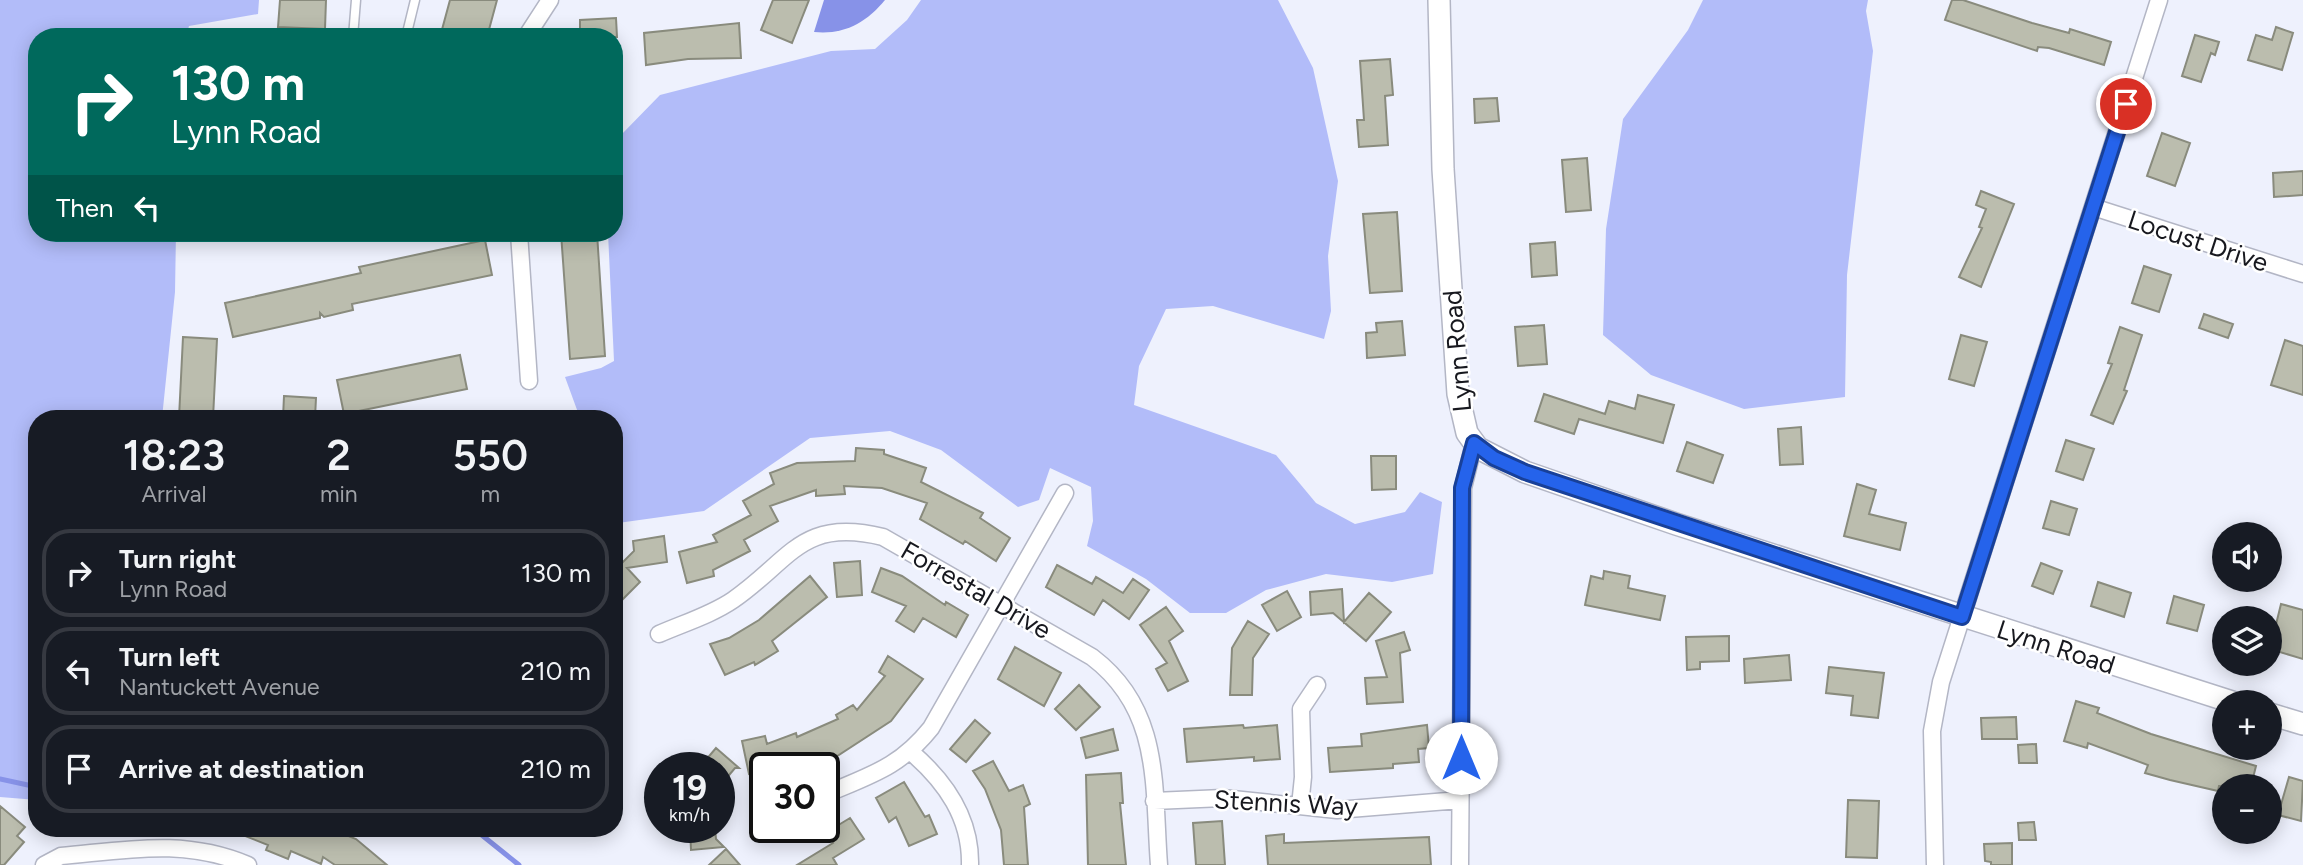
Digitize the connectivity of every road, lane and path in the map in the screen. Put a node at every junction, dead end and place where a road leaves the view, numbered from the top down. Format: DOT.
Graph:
graph roads {
  1 [pos="356,0"];
  2 [pos="415,0"];
  3 [pos="550,0"];
  4 [pos="1439,0"];
  5 [pos="2159,0"];
  6 [pos="354,28"];
  7 [pos="408,28"];
  8 [pos="533,28"];
  9 [pos="2093,208"];
  10 [pos="520,242"];
  11 [pos="2303,274"];
  12 [pos="529,381"];
  13 [pos="1474,443"];
  14 [pos="1065,493"];
  15 [pos="1002,605"];
  16 [pos="1962,617"];
  17 [pos="659,634"];
  18 [pos="1317,685"];
  19 [pos="2212,696"];
  20 [pos="2282,717"];
  21 [pos="2303,724"];
  22 [pos="911,752"];
  23 [pos="840,788"];
  24 [pos="1460,800"];
  25 [pos="1154,801"];
  26 [pos="1300,806"];
  27 [pos="44,865"];
  28 [pos="248,865"];
  29 [pos="970,865"];
  30 [pos="1159,865"];
  31 [pos="1461,865"];
  32 [pos="1935,865"];
  1 -- 6 [label="lane"];
  2 -- 7 [label="lane"];
  3 -- 8 [label="street"];
  4 -- 13 [label="street, Lynn Road"];
  5 -- 9 [label="street"];
  9 -- 11 [label="street, Locust Drive"];
  9 -- 16 [label="street"];
  10 -- 12 [label="street"];
  13 -- 16 [label="street, Lynn Road"];
  13 -- 24 [label="street"];
  14 -- 15 [label="street"];
  15 -- 17 [label="street, Forrestal Drive"];
  15 -- 22 [label="street"];
  15 -- 25 [label="street, Forrestal Drive"];
  16 -- 19 [label="street, Lynn Road"];
  16 -- 32 [label="street"];
  18 -- 26 [label="street"];
  20 -- 21 [label="street"];
  22 -- 23 [label="street"];
  22 -- 29 [label="street"];
  24 -- 26 [label="street, Stennis Way"];
  24 -- 31 [label="street"];
  25 -- 26 [label="street, Stennis Way"];
  25 -- 30 [label="street, Forrestal Drive"];
  27 -- 28 [label="street"];
}
